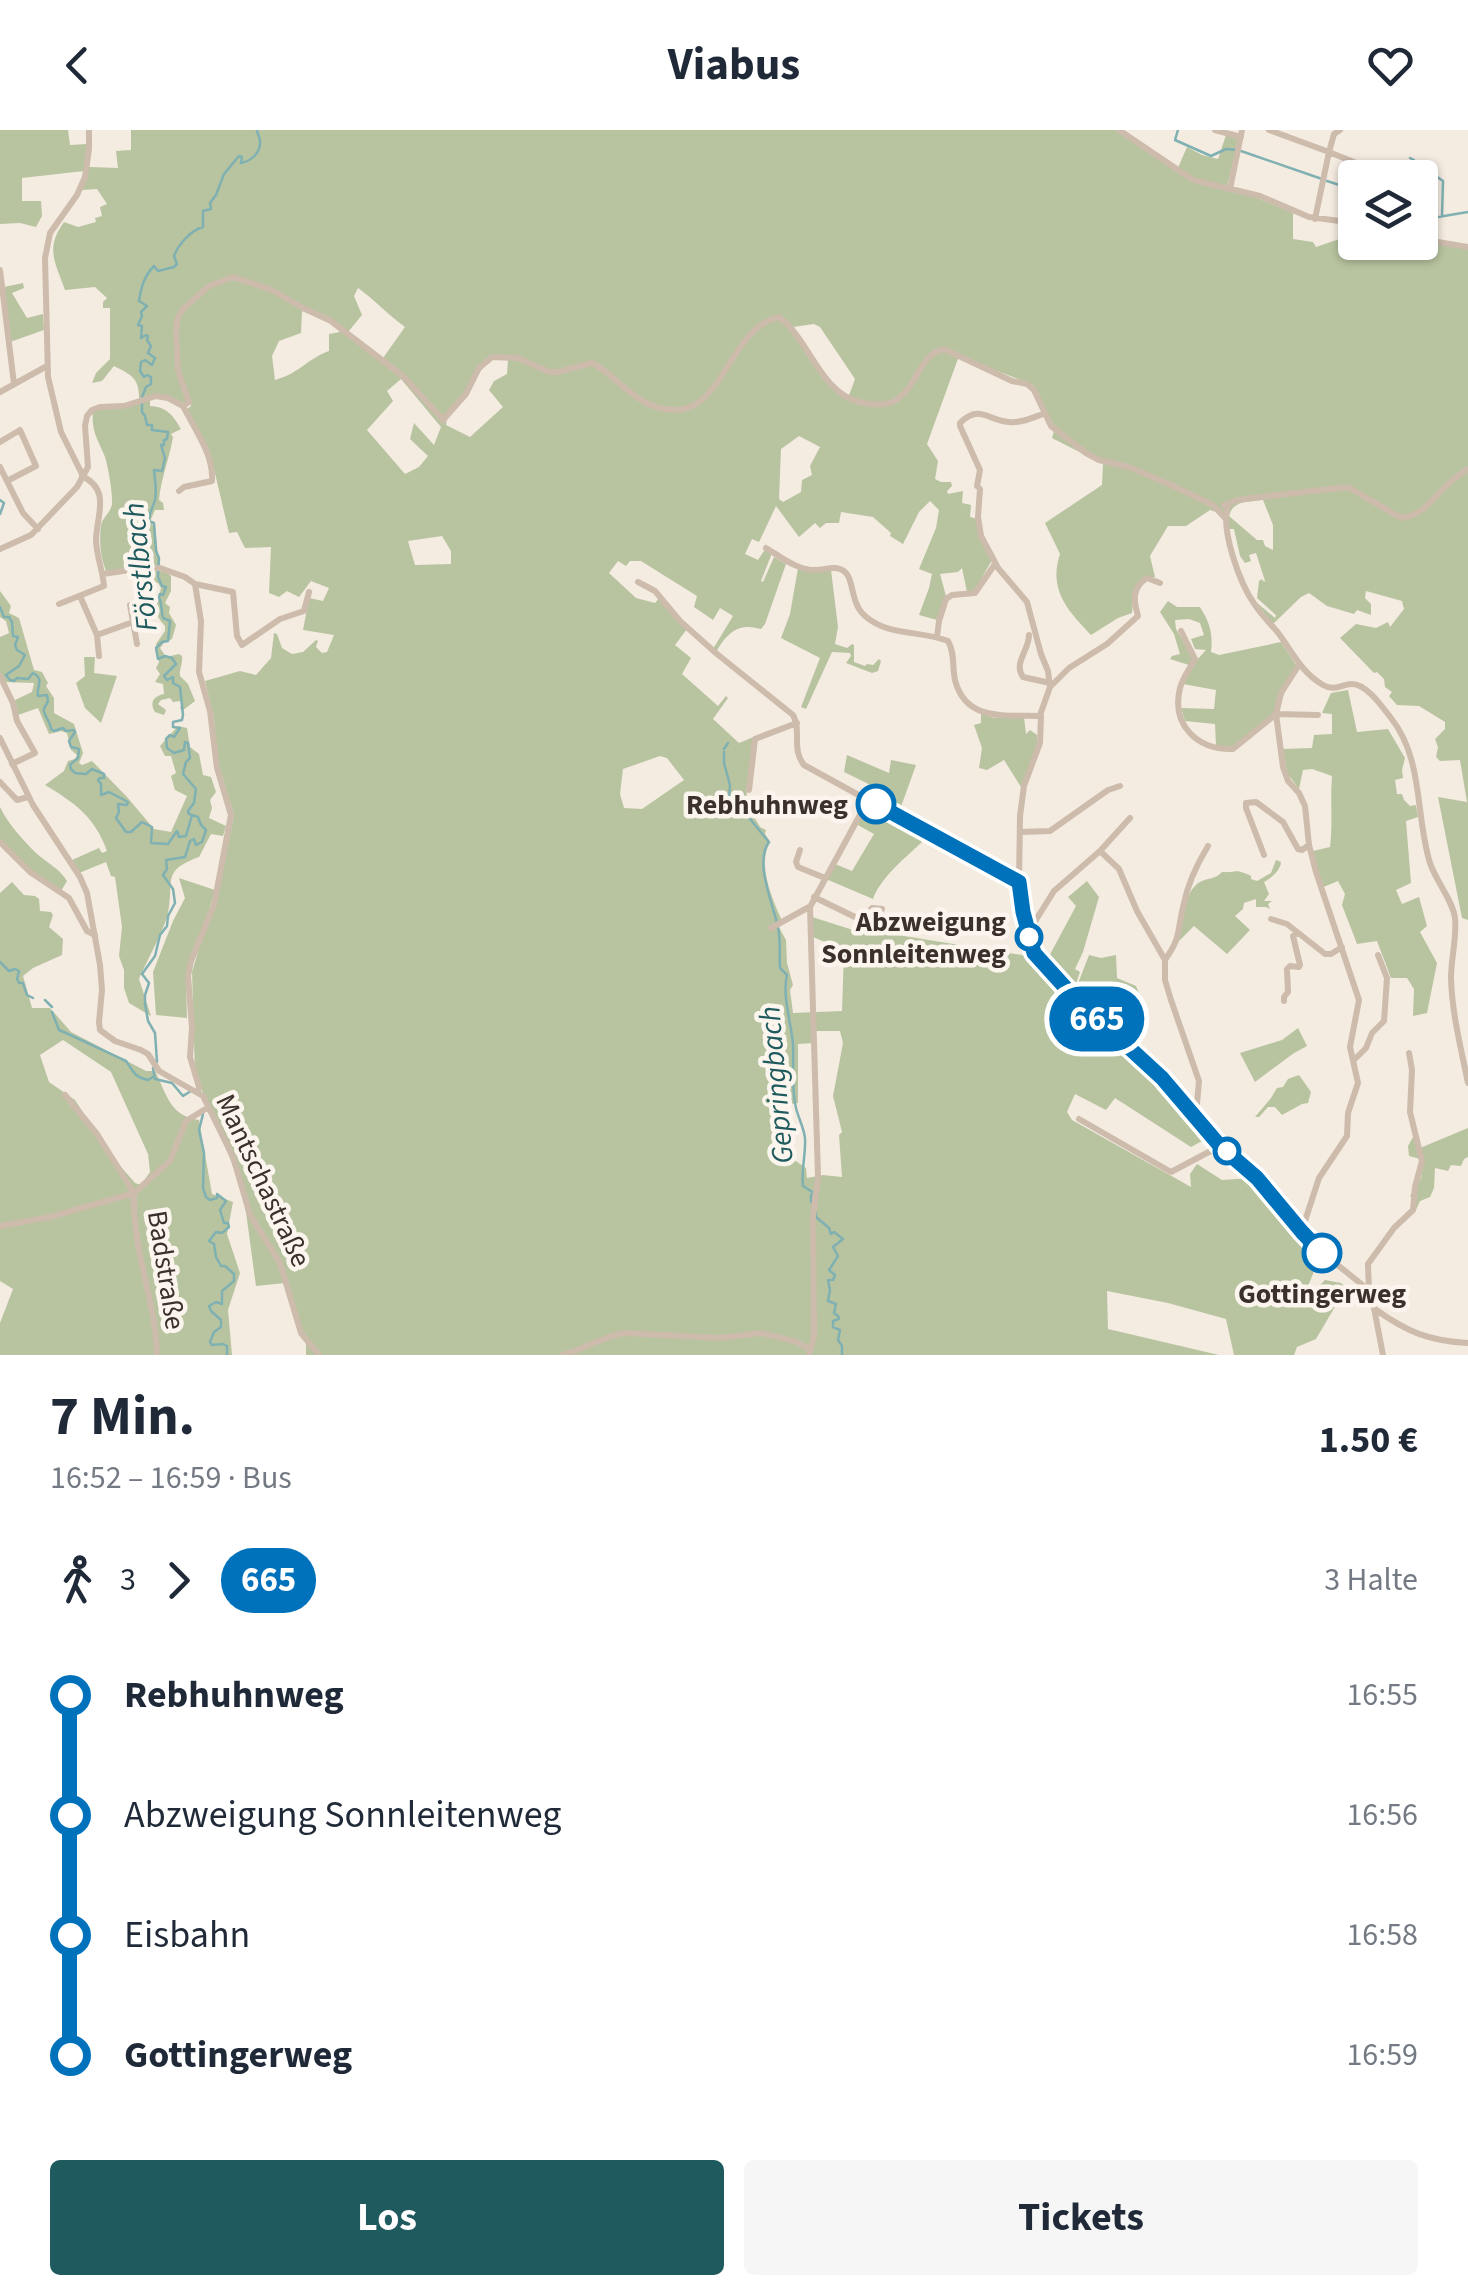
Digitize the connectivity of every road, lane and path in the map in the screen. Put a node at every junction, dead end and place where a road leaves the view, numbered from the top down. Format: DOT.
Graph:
graph roads {
  1 [pos="88,130"];
  2 [pos="1119,130"];
  3 [pos="1215,130"];
  4 [pos="1269,130"];
  5 [pos="1340,130"];
  6 [pos="1242,134"];
  7 [pos="1329,152"];
  8 [pos="1344,160"];
  9 [pos="1230,188"];
  10 [pos="1315,218"];
  11 [pos="1338,221"];
  12 [pos="1438,242"];
  13 [pos="1468,246"];
  14 [pos="0,270"];
  15 [pos="46,366"];
  16 [pos="14,384"];
  17 [pos="0,392"];
  18 [pos="184,406"];
  19 [pos="1043,414"];
  20 [pos="0,442"];
  21 [pos="0,467"];
  22 [pos="1468,469"];
  23 [pos="82,475"];
  24 [pos="7,480"];
  25 [pos="179,490"];
  26 [pos="1213,505"];
  27 [pos="1228,505"];
  28 [pos="1226,518"];
  29 [pos="38,529"];
  30 [pos="3,548"];
  31 [pos="766,548"];
  32 [pos="995,564"];
  33 [pos="102,569"];
  34 [pos="638,582"];
  35 [pos="1160,583"];
  36 [pos="195,584"];
  37 [pos="309,592"];
  38 [pos="80,596"];
  39 [pos="59,604"];
  40 [pos="130,605"];
  41 [pos="133,622"];
  42 [pos="1181,632"];
  43 [pos="1029,635"];
  44 [pos="98,636"];
  45 [pos="937,637"];
  46 [pos="137,644"];
  47 [pos="99,656"];
  48 [pos="1299,665"];
  49 [pos="0,676"];
  50 [pos="1050,685"];
  51 [pos="1276,714"];
  52 [pos="1318,715"];
  53 [pos="1039,719"];
  54 [pos="796,723"];
  55 [pos="0,738"];
  56 [pos="12,764"];
  57 [pos="0,782"];
  58 [pos="1120,786"];
  59 [pos="749,790"];
  60 [pos="28,796"];
  61 [pos="868,800"];
  62 [pos="1130,818"];
  63 [pos="1020,832"];
  64 [pos="0,842"];
  65 [pos="1309,845"];
  66 [pos="1208,846"];
  67 [pos="800,850"];
  68 [pos="1100,852"];
  69 [pos="1264,855"];
  70 [pos="825,878"];
  71 [pos="1019,882"];
  72 [pos="814,897"];
  73 [pos="810,907"];
  74 [pos="882,909"];
  75 [pos="1271,919"];
  76 [pos="775,926"];
  77 [pos="1028,932"];
  78 [pos="1298,932"];
  79 [pos="95,936"];
  80 [pos="1342,947"];
  81 [pos="1378,955"];
  82 [pos="1164,960"];
  83 [pos="1284,1001"];
  84 [pos="1409,1053"];
  85 [pos="1354,1060"];
  86 [pos="1468,1083"];
  87 [pos="198,1092"];
  88 [pos="65,1094"];
  89 [pos="207,1108"];
  90 [pos="1196,1117"];
  91 [pos="1079,1119"];
  92 [pos="1220,1146"];
  93 [pos="134,1193"];
  94 [pos="0,1226"];
  95 [pos="1302,1232"];
  96 [pos="1369,1292"];
  97 [pos="1374,1308"];
  98 [pos="1468,1343"];
  99 [pos="809,1352"];
  100 [pos="157,1355"];
  101 [pos="319,1355"];
  102 [pos="562,1355"];
  103 [pos="1383,1355"];
  1 -- 15 [label="street"];
  2 -- 9 [label="street"];
  3 -- 6 [label="street"];
  4 -- 7 [label="street"];
  5 -- 7 [label="street"];
  6 -- 9 [label="street"];
  7 -- 8 [label="street"];
  7 -- 10 [label="street"];
  9 -- 10 [label="street"];
  10 -- 11 [label="street"];
  12 -- 13 [label="street"];
  14 -- 16 [label="street"];
  15 -- 16 [label="street"];
  15 -- 23 [label="street"];
  16 -- 17 [label="street"];
  18 -- 19 [label="street"];
  18 -- 23 [label="street"];
  18 -- 25 [label="street"];
  19 -- 26 [label="street"];
  19 -- 32 [label="street"];
  20 -- 24 [label="street"];
  21 -- 24 [label="street"];
  22 -- 27 [label="street"];
  23 -- 29 [label="street"];
  23 -- 33 [label="street"];
  24 -- 29 [label="street"];
  26 -- 27 [label="street"];
  26 -- 28 [label="street"];
  27 -- 28 [label="street"];
  28 -- 48 [label="street"];
  29 -- 30 [label="street"];
  31 -- 45 [label="street"];
  32 -- 45 [label="street"];
  32 -- 50 [label="street"];
  33 -- 36 [label="street"];
  33 -- 38 [label="street"];
  34 -- 54 [label="street"];
  35 -- 50 [label="street"];
  36 -- 37 [label="street"];
  36 -- 87 [label="street"];
  38 -- 39 [label="street"];
  38 -- 44 [label="street"];
  40 -- 41 [label="street"];
  41 -- 44 [label="street"];
  41 -- 46 [label="street"];
  42 -- 51 [label="street"];
  43 -- 50 [label="street"];
  44 -- 47 [label="street"];
  45 -- 53 [label="street"];
  48 -- 51 [label="street"];
  48 -- 86 [label="street"];
  49 -- 56 [label="street"];
  50 -- 53 [label="street"];
  51 -- 52 [label="street"];
  51 -- 65 [label="street"];
  53 -- 63 [label="street"];
  54 -- 59 [label="street"];
  54 -- 61 [label="street"];
  55 -- 56 [label="street, Mantschastraße"];
  56 -- 60 [label="street, Mantschastraße"];
  57 -- 60 [label="street"];
  58 -- 63 [label="street"];
  60 -- 79 [label="street, Mantschastraße"];
  61 -- 70 [label="street"];
  61 -- 71 [label="street"];
  62 -- 68 [label="street"];
  63 -- 71 [label="street"];
  64 -- 79 [label="street"];
  65 -- 69 [label="street"];
  65 -- 80 [label="street"];
  66 -- 82 [label="street"];
  67 -- 70 [label="street"];
  68 -- 77 [label="street"];
  68 -- 82 [label="street"];
  70 -- 72 [label="street"];
  71 -- 77 [label="street"];
  72 -- 73 [label="street"];
  72 -- 74 [label="street"];
  73 -- 76 [label="street"];
  73 -- 99 [label="street"];
  75 -- 78 [label="street"];
  77 -- 90 [label="street"];
  78 -- 80 [label="street"];
  78 -- 83 [label="street"];
  79 -- 87 [label="street, Mantschastraße"];
  80 -- 85 [label="street"];
  81 -- 85 [label="street"];
  82 -- 90 [label="street"];
  84 -- 96 [label="street"];
  85 -- 95 [label="street"];
  87 -- 89 [label="street, Mantschastraße"];
  88 -- 93 [label="street"];
  89 -- 93 [label="street"];
  89 -- 101 [label="street, Mantschastraße"];
  90 -- 92 [label="street"];
  91 -- 92 [label="street"];
  92 -- 95 [label="street"];
  93 -- 94 [label="street"];
  93 -- 100 [label="street, Badstraße"];
  95 -- 96 [label="street"];
  96 -- 97 [label="street"];
  97 -- 98 [label="street"];
  97 -- 103 [label="street"];
  99 -- 102 [label="street"];
}
